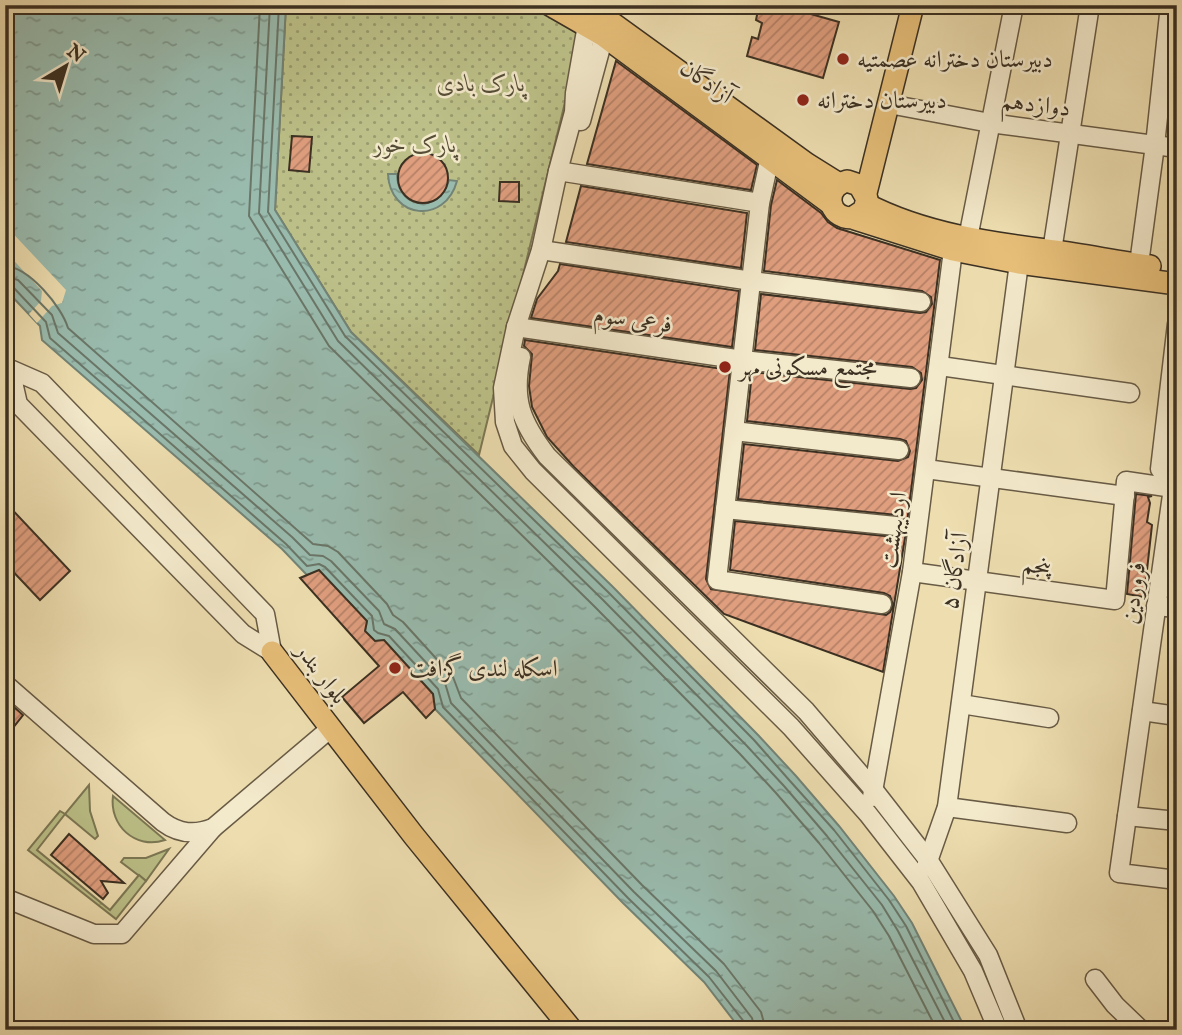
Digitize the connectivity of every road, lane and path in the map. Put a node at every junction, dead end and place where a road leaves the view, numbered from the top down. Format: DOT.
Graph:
graph roads {
  1 [pos="551,5"];
  2 [pos="900,5"];
  3 [pos="913,5"];
  4 [pos="1014,5"];
  5 [pos="1090,5"];
  6 [pos="1170,5"];
  7 [pos="596,15"];
  8 [pos="889,104"];
  9 [pos="990,123"];
  10 [pos="1069,133"];
  11 [pos="1155,145"];
  12 [pos="1177,148"];
  13 [pos="770,157"];
  14 [pos="563,172"];
  15 [pos="851,197"];
  16 [pos="760,203"];
  17 [pos="960,244"];
  18 [pos="547,251"];
  19 [pos="1052,251"];
  20 [pos="1019,263"];
  21 [pos="1139,264"];
  22 [pos="1177,270"];
  23 [pos="752,281"];
  24 [pos="1177,284"];
  25 [pos="921,302"];
  26 [pos="1177,324"];
  27 [pos="516,327"];
  28 [pos="743,360"];
  29 [pos="7,366"];
  30 [pos="940,366"];
  31 [pos="1005,375"];
  32 [pos="911,378"];
  33 [pos="1130,393"];
  34 [pos="1172,402"];
  35 [pos="734,431"];
  36 [pos="899,450"];
  37 [pos="926,469"];
  38 [pos="991,478"];
  39 [pos="1125,496"];
  40 [pos="1173,498"];
  41 [pos="725,509"];
  42 [pos="896,527"];
  43 [pos="912,572"];
  44 [pos="978,581"];
  45 [pos="1115,600"];
  46 [pos="882,604"];
  47 [pos="1156,606"];
  48 [pos="1177,608"];
  49 [pos="272,652"];
  50 [pos="5,684"];
  51 [pos="961,704"];
  52 [pos="1142,711"];
  53 [pos="1177,716"];
  54 [pos="1049,718"];
  55 [pos="325,733"];
  56 [pos="873,789"];
  57 [pos="947,807"];
  58 [pos="868,814"];
  59 [pos="1127,816"];
  60 [pos="1177,821"];
  61 [pos="1067,823"];
  62 [pos="213,828"];
  63 [pos="929,861"];
  64 [pos="1177,880"];
  65 [pos="921,882"];
  66 [pos="5,898"];
  67 [pos="1095,979"];
  68 [pos="555,1030"];
  69 [pos="572,1030"];
  70 [pos="998,1030"];
  71 [pos="1018,1030"];
  72 [pos="1141,1030"];
  1 -- 7 [label="main road, آزادگان"];
  2 -- 15 [label="main road"];
  3 -- 8 [label="main road"];
  4 -- 9 [label="street, اردیبهشت"];
  5 -- 10 [label="street"];
  6 -- 11 [label="street"];
  7 -- 13 [label="main road, آزادگان"];
  7 -- 14 [label="street"];
  7 -- 15 [label="main road, آزادگان"];
  8 -- 9 [label="street, دوازدهم"];
  8 -- 15 [label="main road"];
  9 -- 10 [label="street, دوازدهم"];
  9 -- 17 [label="street, اردیبهشت"];
  10 -- 11 [label="street, دوازدهم"];
  10 -- 19 [label="street"];
  11 -- 12 [label="street, دوازدهم"];
  11 -- 21 [label="street"];
  13 -- 15 [label="main road, آزادگان"];
  13 -- 16 [label="street"];
  14 -- 16 [label="street"];
  14 -- 18 [label="street"];
  15 -- 17 [label="main road, آزادگان"];
  16 -- 23 [label="street"];
  17 -- 19 [label="main road, آزادگان"];
  17 -- 20 [label="main road, آزادگان"];
  17 -- 30 [label="street, اردیبهشت"];
  18 -- 23 [label="street"];
  18 -- 27 [label="street"];
  18 -- 56 [label="street"];
  19 -- 21 [label="main road, آزادگان"];
  20 -- 24 [label="main road, آزادگان"];
  20 -- 31 [label="street, آزادگان ۵"];
  21 -- 22 [label="main road, آزادگان"];
  23 -- 25 [label="street"];
  23 -- 28 [label="street"];
  26 -- 34 [label="street, فروردین"];
  27 -- 28 [label="street, فرعی سوم"];
  27 -- 58 [label="street"];
  28 -- 32 [label="street, فرعی سوم"];
  28 -- 35 [label="street"];
  29 -- 49 [label="street"];
  29 -- 49 [label="street"];
  30 -- 31 [label="street"];
  30 -- 37 [label="street, اردیبهشت"];
  31 -- 33 [label="street"];
  31 -- 38 [label="street, آزادگان ۵"];
  34 -- 40 [label="street, فروردین"];
  35 -- 36 [label="street"];
  35 -- 41 [label="street"];
  37 -- 38 [label="street"];
  37 -- 43 [label="street, اردیبهشت"];
  38 -- 39 [label="street"];
  38 -- 44 [label="street, آزادگان ۵"];
  39 -- 40 [label="street"];
  39 -- 45 [label="street"];
  40 -- 47 [label="street, فروردین"];
  41 -- 42 [label="street"];
  41 -- 46 [label="street"];
  43 -- 44 [label="street, پنجم"];
  43 -- 56 [label="street, اردیبهشت"];
  44 -- 45 [label="street, پنجم"];
  44 -- 51 [label="street, آزادگان ۵"];
  45 -- 47 [label="path"];
  47 -- 48 [label="street"];
  47 -- 52 [label="street, فروردین"];
  49 -- 55 [label="main road, بلوار بندر"];
  49 -- 69 [label="main road, بلوار بندر"];
  50 -- 62 [label="street"];
  51 -- 54 [label="street"];
  51 -- 57 [label="street, آزادگان ۵"];
  52 -- 53 [label="street"];
  52 -- 59 [label="street, فروردین"];
  55 -- 62 [label="street"];
  55 -- 68 [label="main road, بلوار بندر"];
  56 -- 58 [label="street, اردیبهشت"];
  56 -- 63 [label="street"];
  57 -- 61 [label="street"];
  57 -- 63 [label="street, آزادگان ۵"];
  58 -- 65 [label="street"];
  59 -- 60 [label="street"];
  59 -- 64 [label="street, فروردین"];
  62 -- 66 [label="street"];
  63 -- 65 [label="street, آزادگان ۵"];
  63 -- 71 [label="street"];
  65 -- 70 [label="street"];
  67 -- 72 [label="street"];
}
